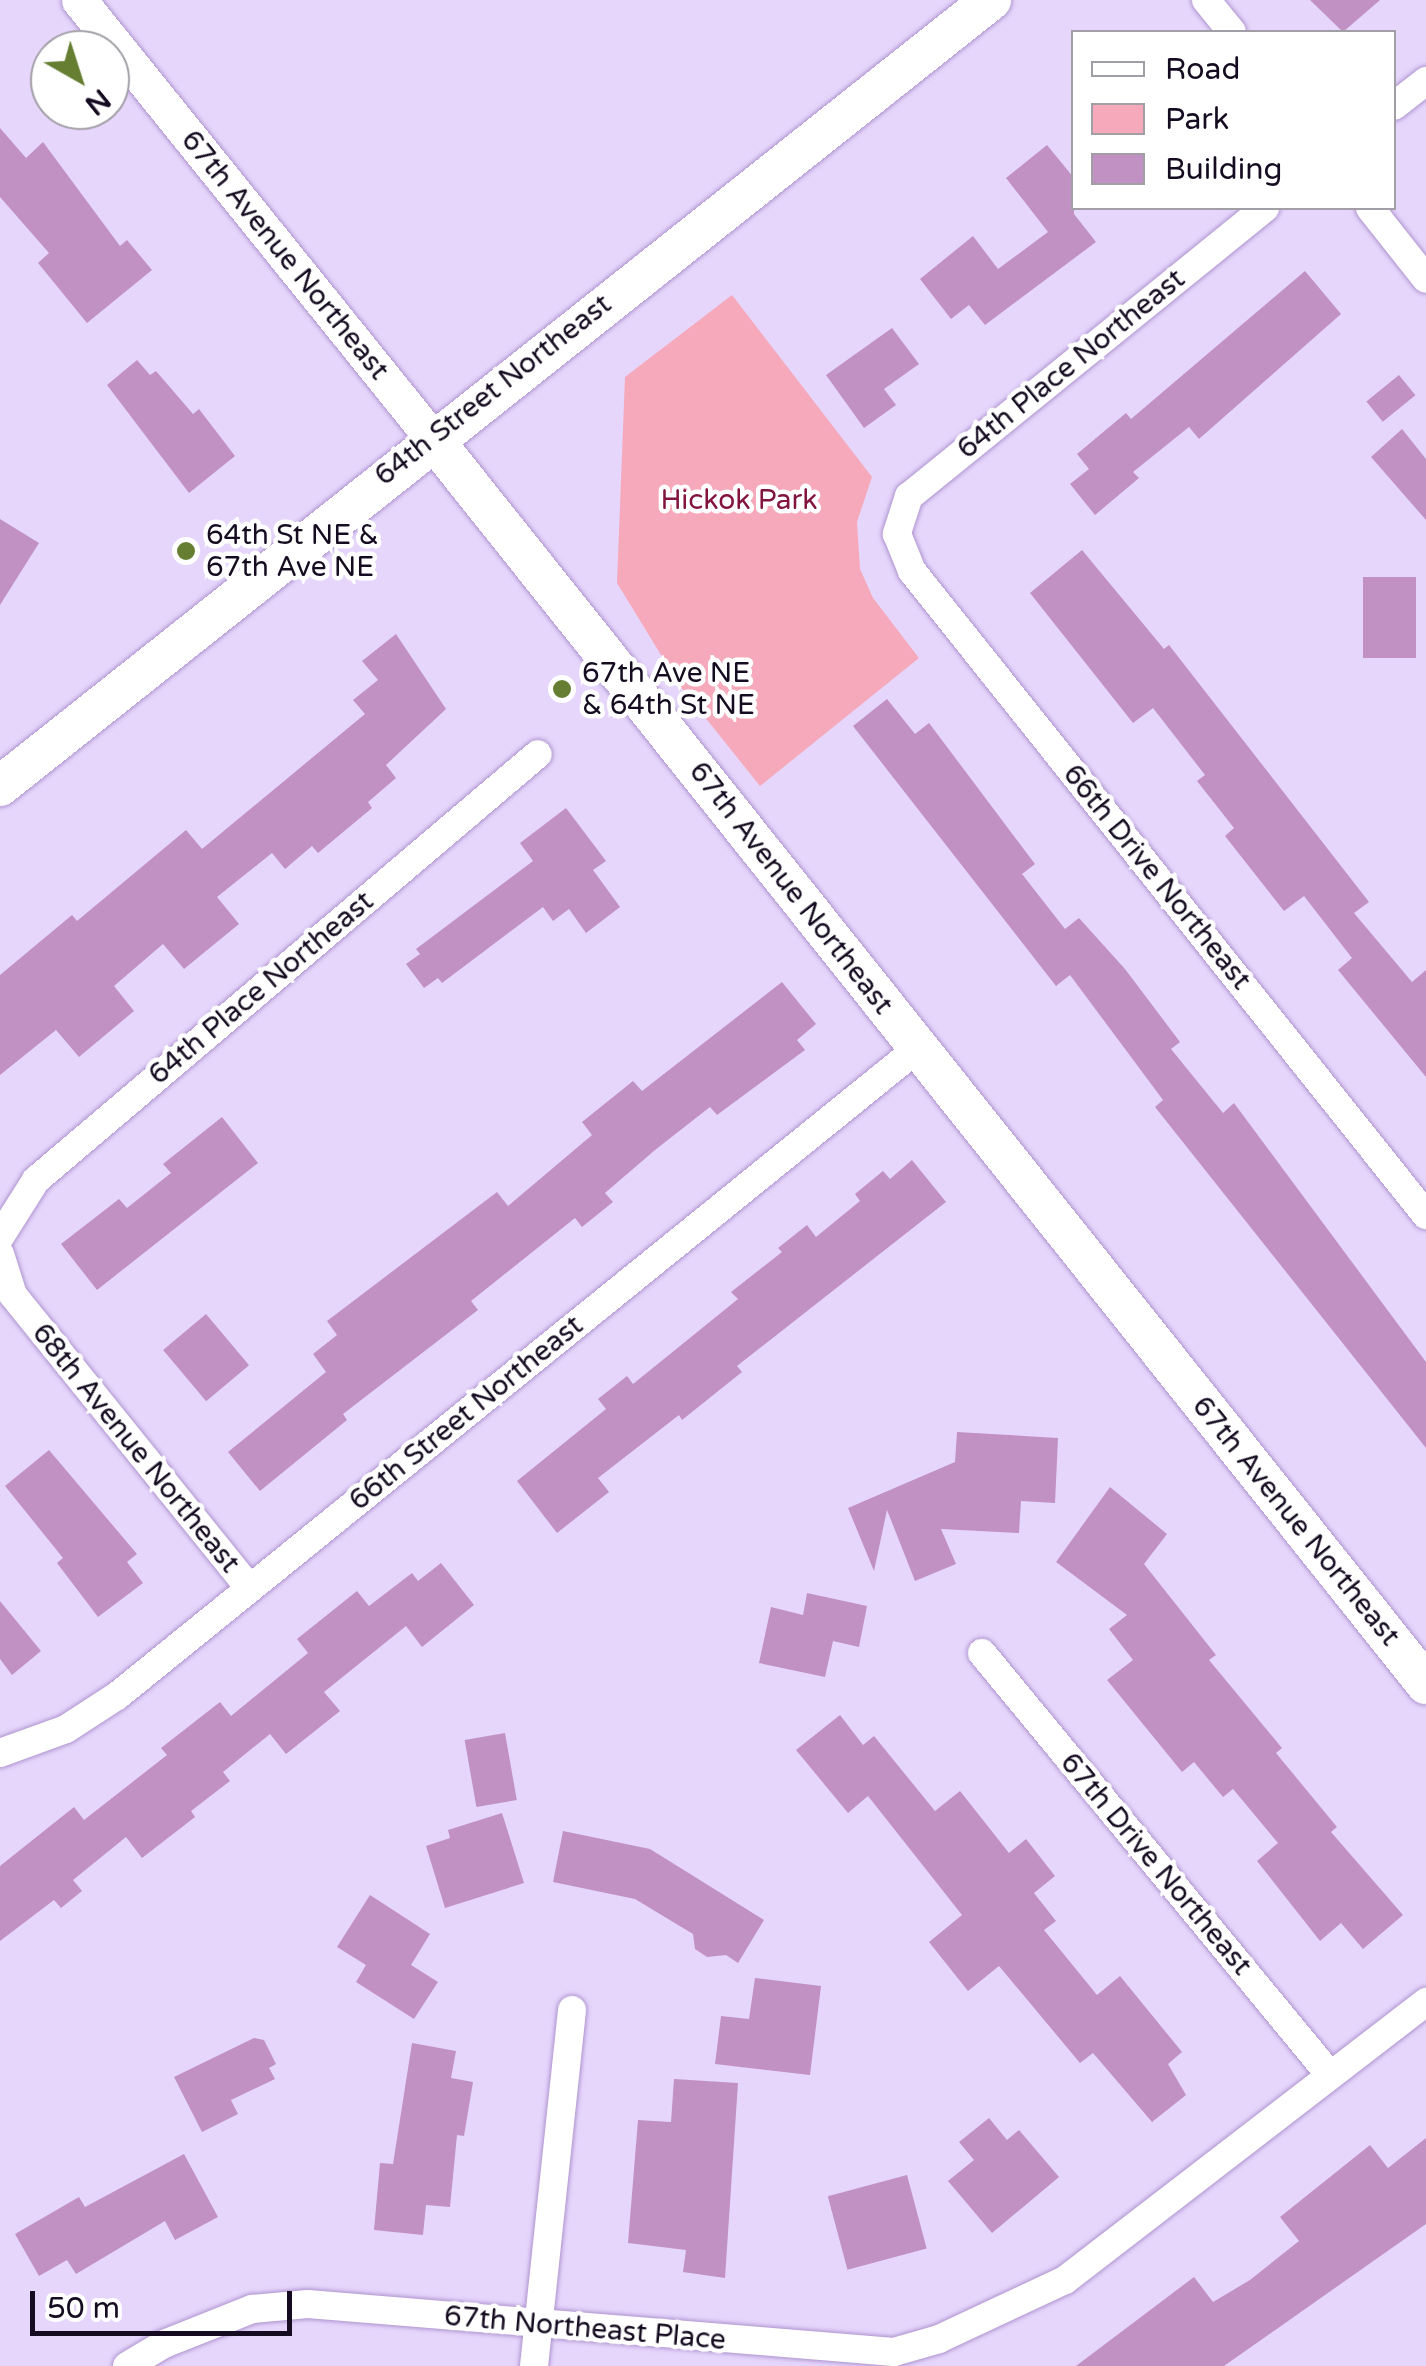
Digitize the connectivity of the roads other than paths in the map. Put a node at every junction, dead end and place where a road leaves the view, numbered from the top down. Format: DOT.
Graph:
graph roads {
  1 [pos="80,0"];
  2 [pos="991,0"];
  3 [pos="1206,0"];
  4 [pos="1230,30"];
  5 [pos="1426,82"];
  6 [pos="1396,104"];
  7 [pos="1263,210"];
  8 [pos="1372,210"];
  9 [pos="1426,279"];
  10 [pos="432,438"];
  11 [pos="897,534"];
  12 [pos="538,754"];
  13 [pos="0,784"];
  14 [pos="918,1048"];
  15 [pos="1426,1214"];
  16 [pos="0,1237"];
  17 [pos="0,1254"];
  18 [pos="249,1587"];
  19 [pos="982,1653"];
  20 [pos="1426,1684"];
  21 [pos="0,1753"];
  22 [pos="1426,2002"];
  23 [pos="572,2010"];
  24 [pos="1330,2076"];
  25 [pos="542,2324"];
  26 [pos="127,2366"];
  27 [pos="534,2366"];
  1 -- 10 [label="street, 67th Avenue Northeast"];
  2 -- 10 [label="main road, 64th Street Northeast"];
  3 -- 4 [label="street"];
  5 -- 6 [label="street"];
  7 -- 11 [label="street, 64th Place Northeast"];
  8 -- 9 [label="street"];
  10 -- 13 [label="main road, 64th Street Northeast"];
  10 -- 14 [label="main road, 67th Avenue Northeast"];
  11 -- 15 [label="street, 66th Drive Northeast"];
  12 -- 16 [label="street, 64th Place Northeast"];
  14 -- 18 [label="street, 66th Street Northeast"];
  14 -- 20 [label="main road, 67th Avenue Northeast"];
  17 -- 18 [label="street, 68th Avenue Northeast"];
  18 -- 21 [label="street, 66th Street Northeast"];
  19 -- 24 [label="street, 67th Drive Northeast"];
  22 -- 24 [label="street, 67th Northeast Place"];
  23 -- 25 [label="street"];
  24 -- 25 [label="street, 67th Northeast Place"];
  25 -- 26 [label="street, 67th Northeast Place"];
  25 -- 27 [label="street"];
}
